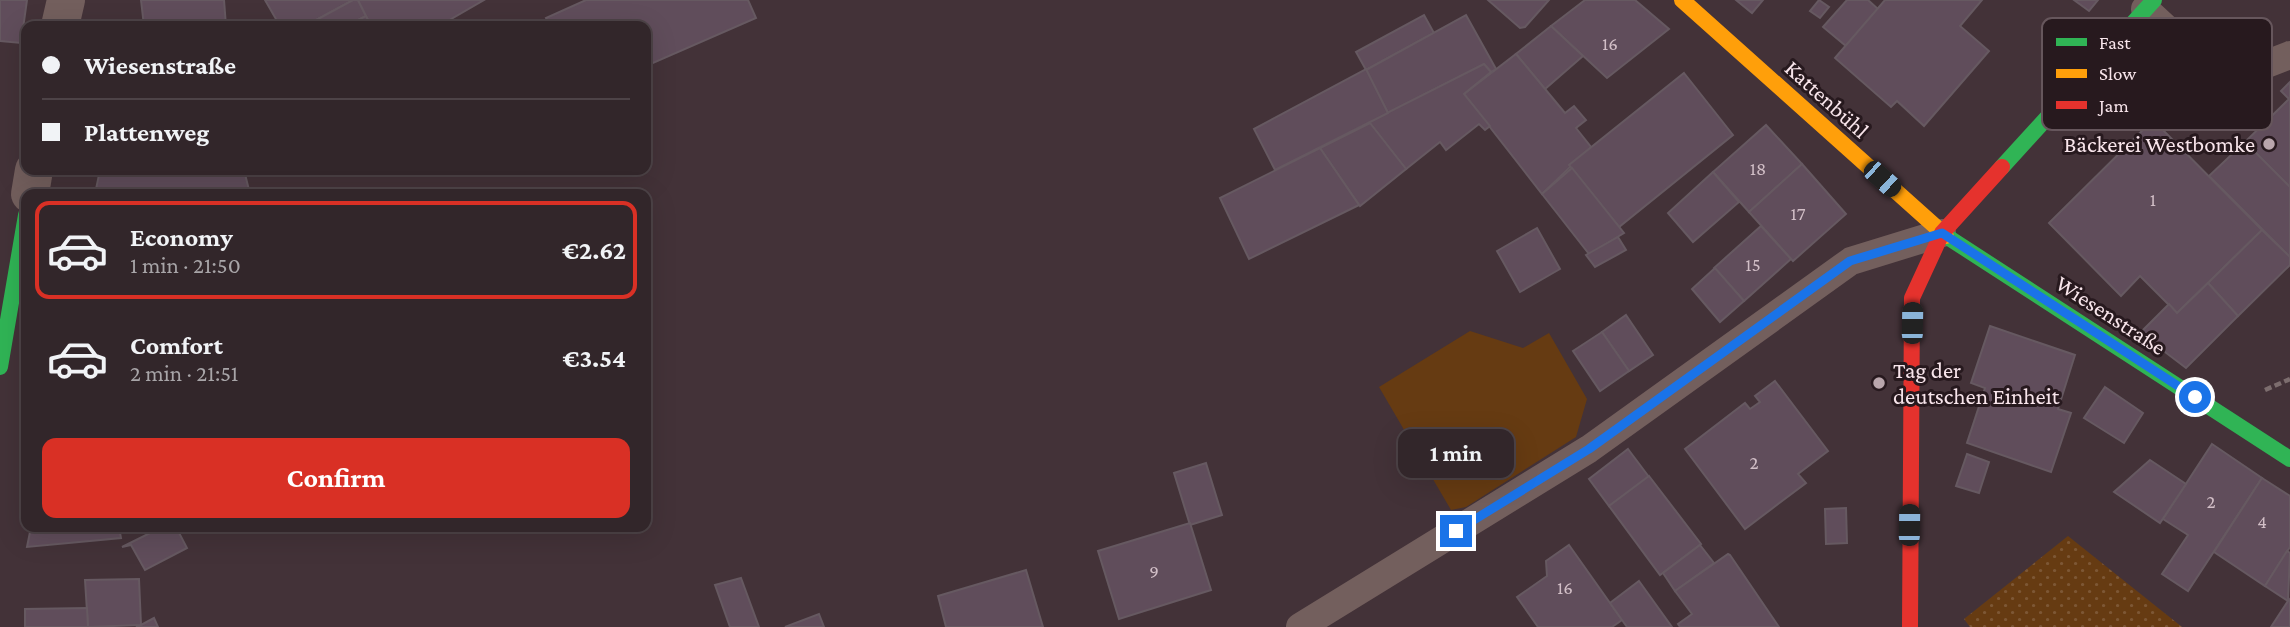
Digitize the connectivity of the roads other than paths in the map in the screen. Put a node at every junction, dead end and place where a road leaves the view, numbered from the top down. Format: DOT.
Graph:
graph roads {
  1 [pos="66,0"];
  2 [pos="1682,0"];
  3 [pos="2150,5"];
  4 [pos="2138,18"];
  5 [pos="2162,18"];
  6 [pos="61,21"];
  7 [pos="2290,55"];
  8 [pos="2272,62"];
  9 [pos="2042,123"];
  10 [pos="1942,233"];
  11 [pos="21,244"];
  12 [pos="0,367"];
  13 [pos="2290,459"];
  14 [pos="1914,624"];
  15 [pos="1300,627"];
  1 -- 6 [label="street"];
  2 -- 10 [label="street, Kattenbühl"];
  3 -- 4 [label="street"];
  3 -- 5 [label="lane"];
  7 -- 8 [label="lane"];
  9 -- 10 [label="street"];
  10 -- 13 [label="street, Wiesenstraße"];
  10 -- 14 [label="street"];
  10 -- 15 [label="lane"];
  11 -- 12 [label="street"];
}
